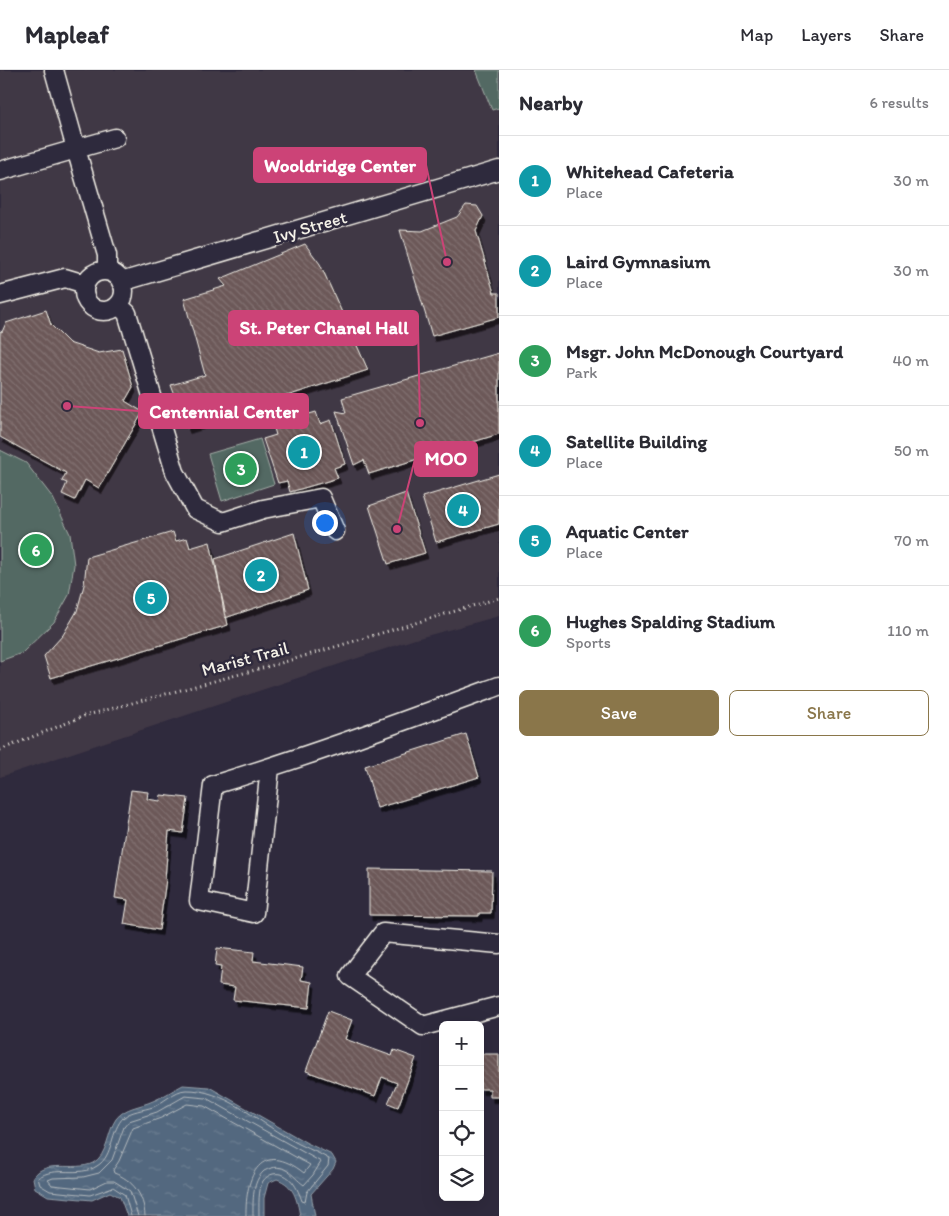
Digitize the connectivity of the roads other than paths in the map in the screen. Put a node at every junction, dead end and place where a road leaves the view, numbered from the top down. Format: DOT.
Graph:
graph roads {
  1 [pos="54,70"];
  2 [pos="115,138"];
  3 [pos="76,149"];
  4 [pos="499,170"];
  5 [pos="0,171"];
  6 [pos="107,271"];
  7 [pos="121,282"];
  8 [pos="85,284"];
  9 [pos="0,295"];
  10 [pos="118,305"];
  11 [pos="335,531"];
  12 [pos="499,686"];
  13 [pos="270,768"];
  14 [pos="499,944"];
  15 [pos="499,1006"];
  1 -- 3 [label="street"];
  2 -- 3 [label="street"];
  3 -- 5 [label="street"];
  3 -- 6 [label="street"];
  4 -- 7 [label="street, Ivy Street"];
  6 -- 7 [label="street"];
  6 -- 8 [label="street"];
  7 -- 10 [label="street"];
  8 -- 9 [label="street"];
  8 -- 10 [label="street"];
  10 -- 11 [label="street"];
  12 -- 13 [label="street"];
  13 -- 13 [label="street"];
  14 -- 15 [label="street"];
}
